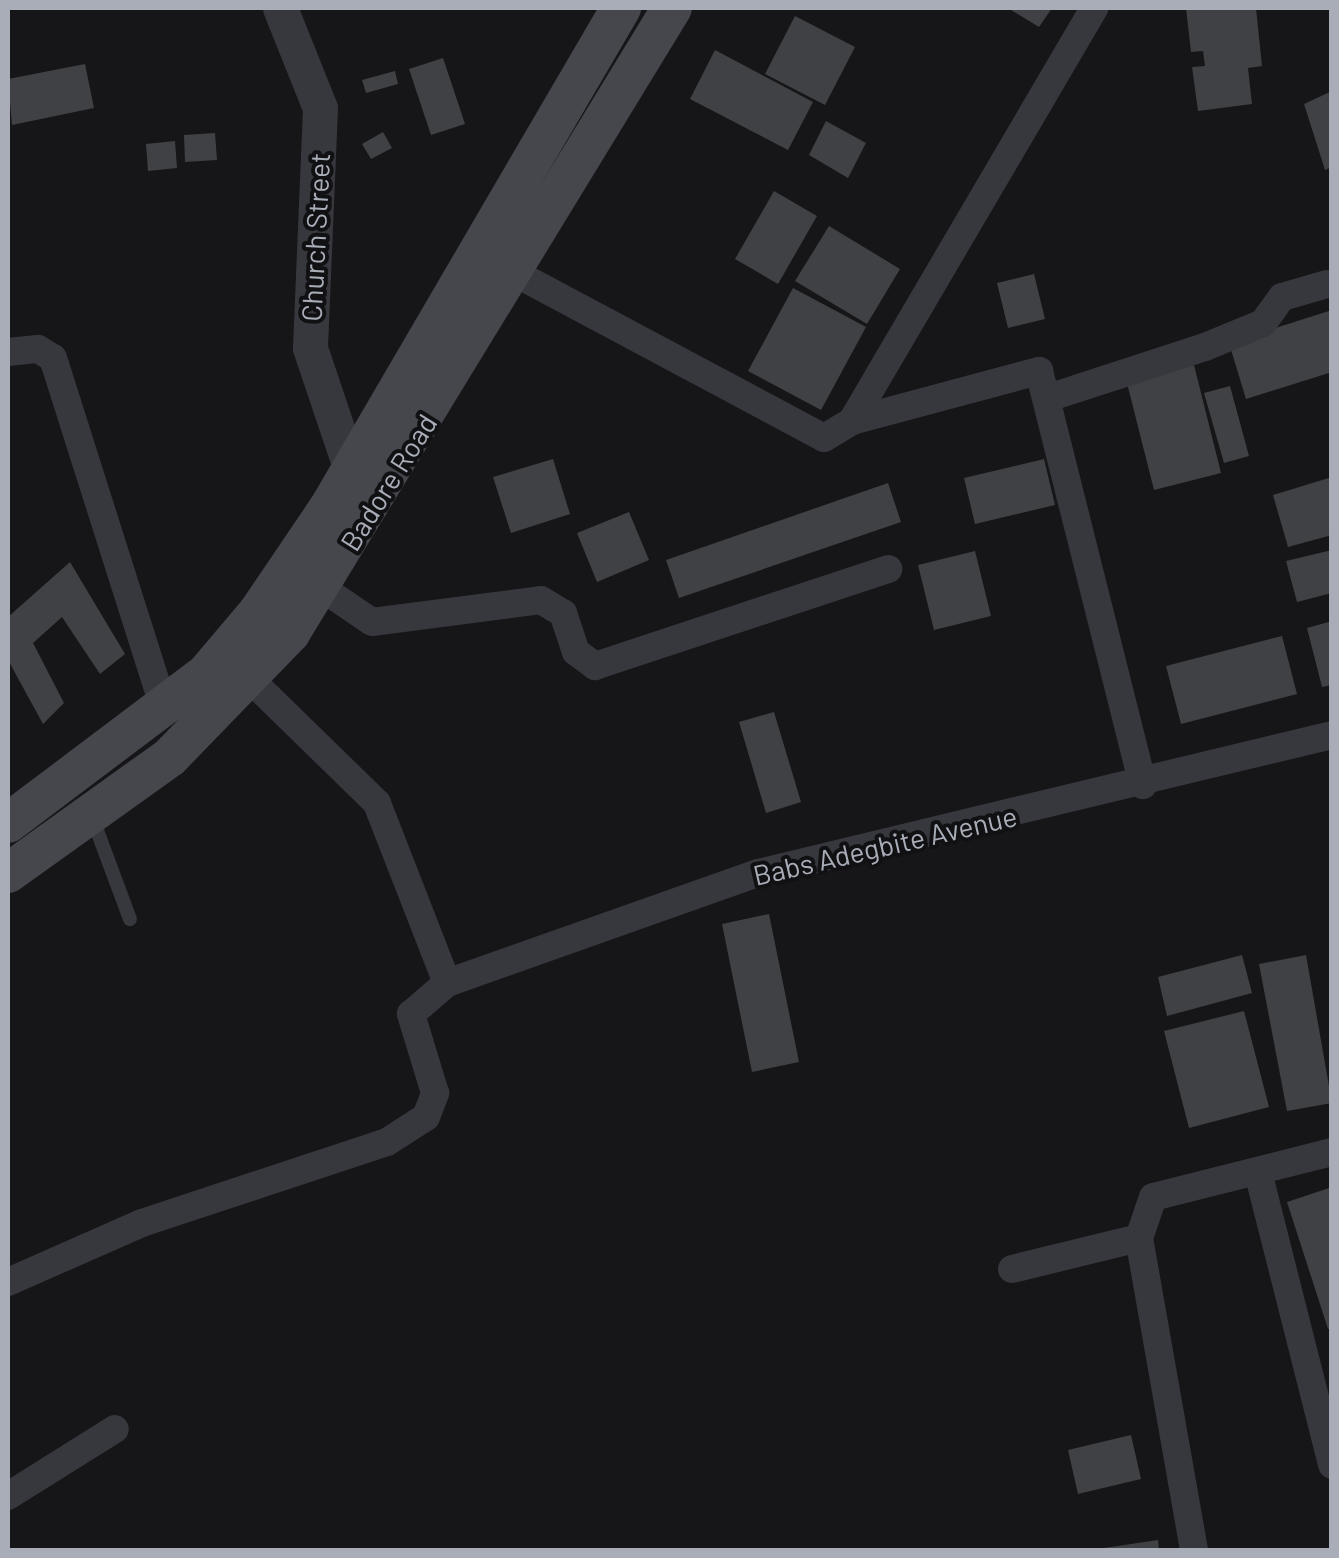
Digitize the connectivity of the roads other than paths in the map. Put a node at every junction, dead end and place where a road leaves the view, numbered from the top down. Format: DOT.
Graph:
graph roads {
  1 [pos="280,8"];
  2 [pos="621,8"];
  3 [pos="672,8"];
  4 [pos="1094,8"];
  5 [pos="514,273"];
  6 [pos="1327,284"];
  7 [pos="8,352"];
  8 [pos="1052,397"];
  9 [pos="852,420"];
  10 [pos="350,467"];
  11 [pos="888,569"];
  12 [pos="322,588"];
  13 [pos="252,681"];
  14 [pos="164,708"];
  15 [pos="1332,735"];
  16 [pos="1143,785"];
  17 [pos="90,814"];
  18 [pos="8,824"];
  19 [pos="8,873"];
  20 [pos="130,919"];
  21 [pos="447,983"];
  22 [pos="1332,1152"];
  23 [pos="1259,1176"];
  24 [pos="1140,1238"];
  25 [pos="1012,1270"];
  26 [pos="8,1282"];
  27 [pos="115,1429"];
  28 [pos="1332,1465"];
  29 [pos="8,1496"];
  30 [pos="1194,1550"];
  1 -- 10 [label="street, Church Street"];
  2 -- 10 [label="main road, Badore Road"];
  3 -- 5 [label="main road, Badore Road"];
  4 -- 9 [label="street"];
  5 -- 9 [label="street"];
  5 -- 12 [label="main road, Badore Road"];
  6 -- 8 [label="street"];
  7 -- 14 [label="street"];
  8 -- 9 [label="street"];
  8 -- 16 [label="street"];
  10 -- 14 [label="main road, Badore Road"];
  11 -- 12 [label="street"];
  12 -- 13 [label="main road, Badore Road"];
  13 -- 17 [label="main road, Badore Road"];
  13 -- 21 [label="street"];
  14 -- 18 [label="main road, Badore Road"];
  15 -- 16 [label="street, Babs Adegbite Avenue"];
  16 -- 21 [label="street, Babs Adegbite Avenue"];
  17 -- 19 [label="main road, Badore Road"];
  17 -- 20 [label="lane"];
  21 -- 26 [label="street"];
  22 -- 23 [label="street"];
  23 -- 24 [label="street"];
  23 -- 28 [label="street"];
  24 -- 25 [label="street"];
  24 -- 30 [label="street"];
  27 -- 29 [label="street"];
}
